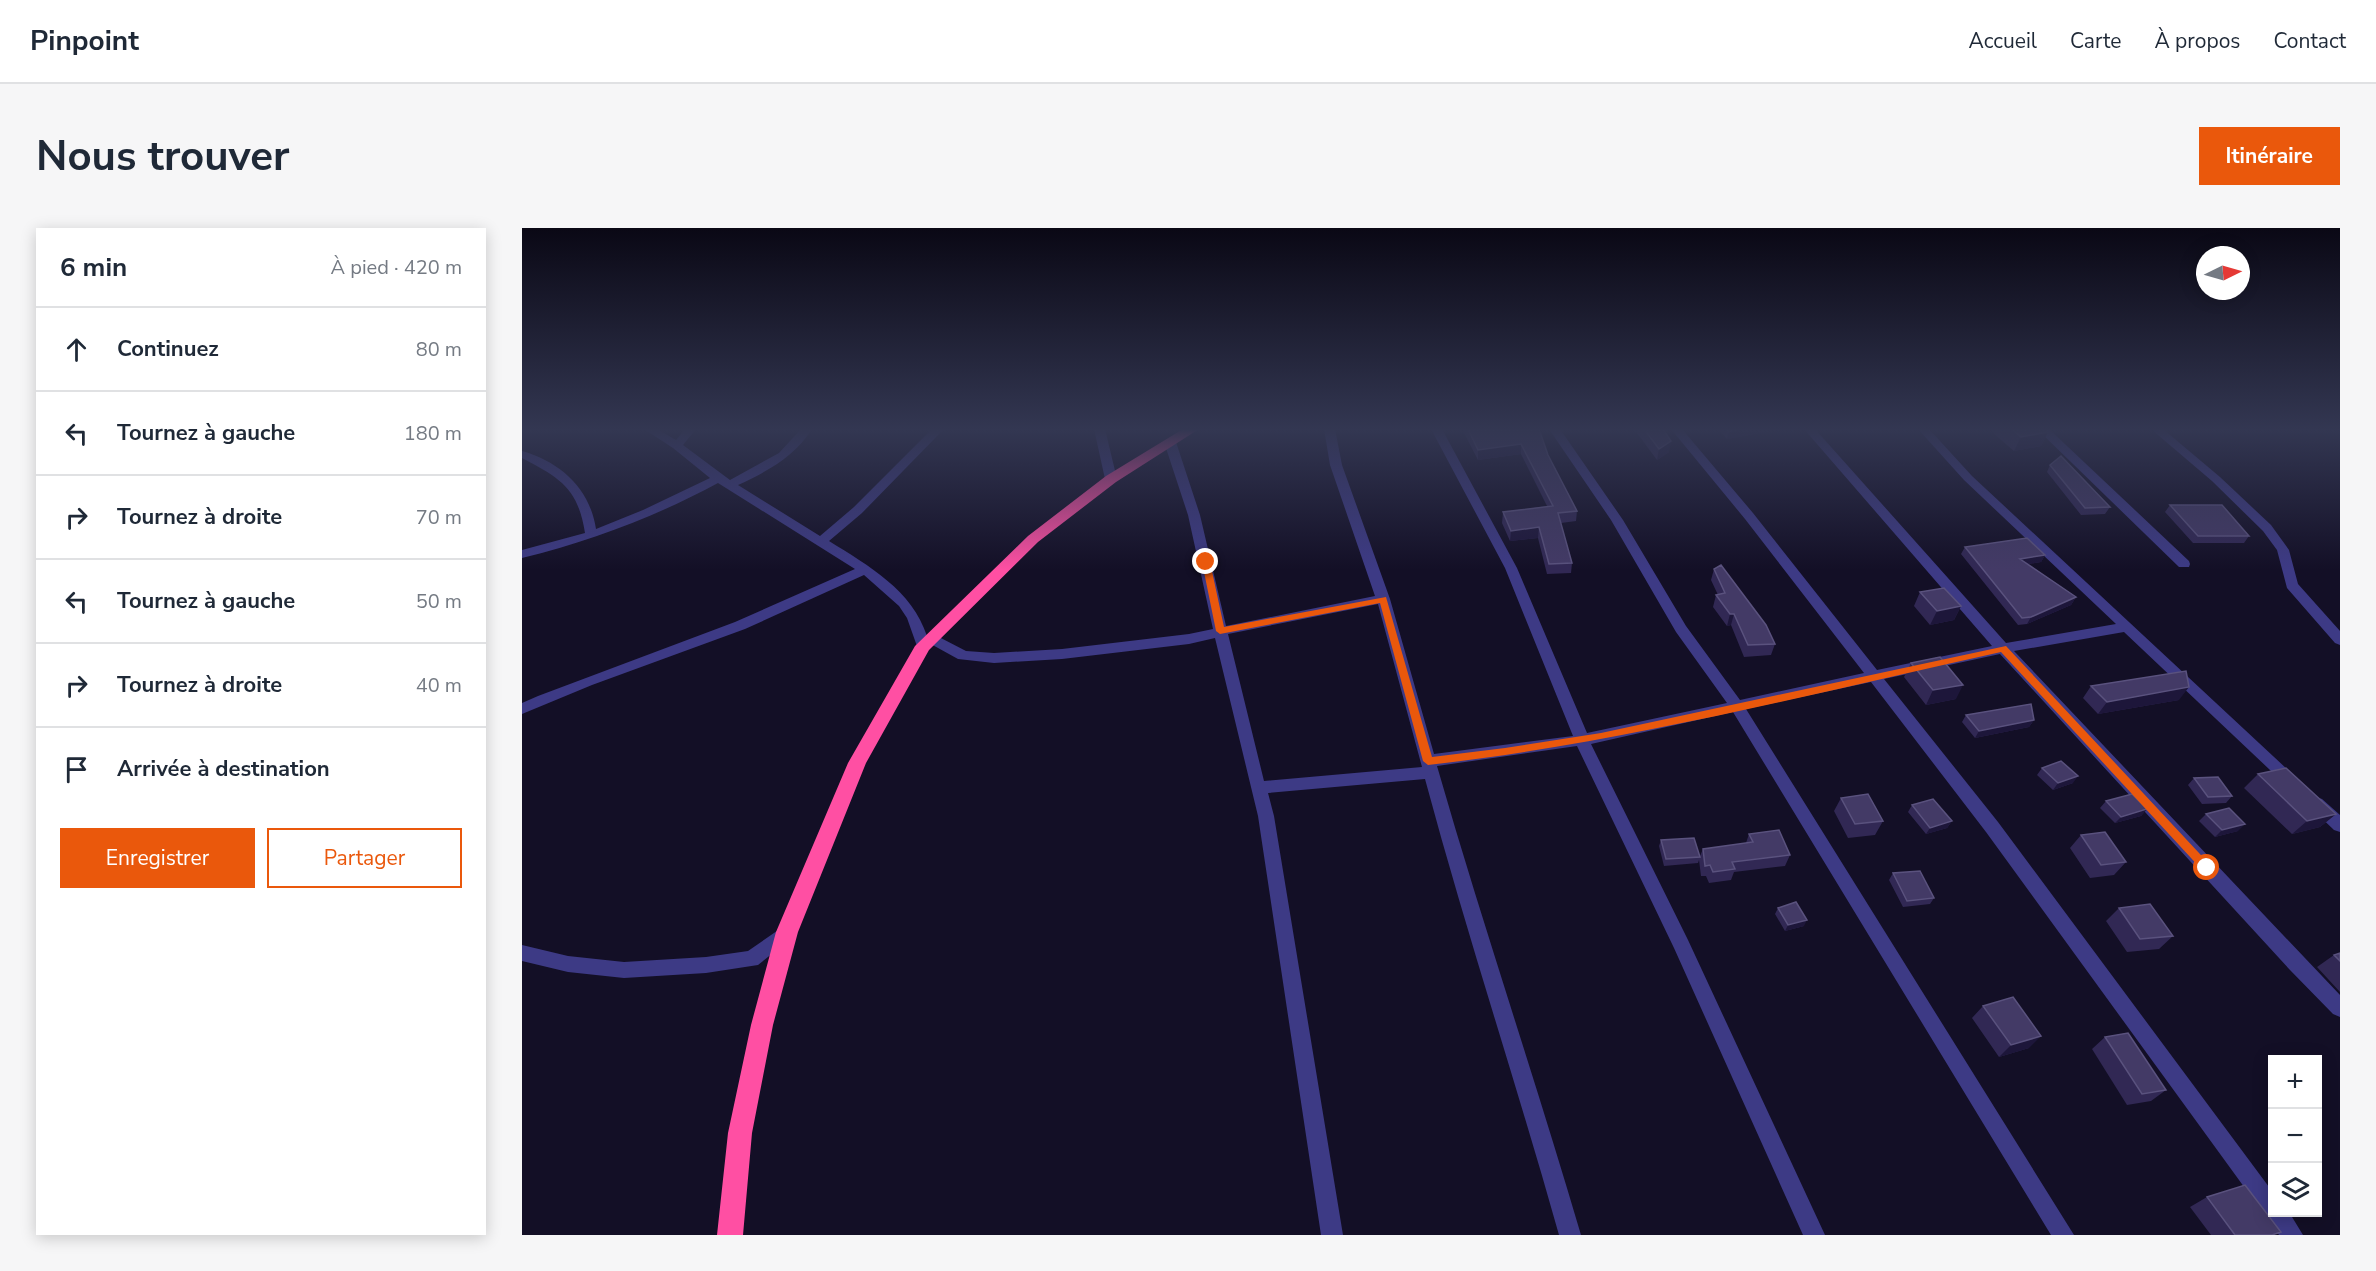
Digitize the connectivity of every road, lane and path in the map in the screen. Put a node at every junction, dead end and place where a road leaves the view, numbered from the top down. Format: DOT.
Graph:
graph roads {
  1 [pos="559,476"];
  2 [pos="715,476"];
  3 [pos="749,476"];
  4 [pos="892,476"];
  5 [pos="1110,476"];
  6 [pos="1116,476"];
  7 [pos="1181,476"];
  8 [pos="1340,476"];
  9 [pos="1461,476"];
  10 [pos="1587,476"];
  11 [pos="1715,476"];
  12 [pos="1851,476"];
  13 [pos="1966,476"];
  14 [pos="2091,476"];
  15 [pos="2212,476"];
  16 [pos="718,478"];
  17 [pos="1111,479"];
  18 [pos="730,485"];
  19 [pos="591,535"];
  20 [pos="821,542"];
  21 [pos="522,554"];
  22 [pos="2184,564"];
  23 [pos="865,569"];
  24 [pos="1383,599"];
  25 [pos="2127,627"];
  26 [pos="1220,631"];
  27 [pos="2340,639"];
  28 [pos="928,642"];
  29 [pos="2003,648"];
  30 [pos="1873,676"];
  31 [pos="1736,706"];
  32 [pos="522,709"];
  33 [pos="1582,740"];
  34 [pos="1430,766"];
  35 [pos="1259,788"];
  36 [pos="2340,825"];
  37 [pos="787,932"];
  38 [pos="522,953"];
  39 [pos="2340,1008"];
  40 [pos="2268,1203"];
  41 [pos="2279,1217"];
  42 [pos="730,1235"];
  43 [pos="1332,1235"];
  44 [pos="1570,1235"];
  45 [pos="1814,1235"];
  46 [pos="2063,1235"];
  47 [pos="2292,1235"];
  1 -- 19 [label="street"];
  2 -- 16 [label="street"];
  3 -- 18 [label="street"];
  4 -- 20 [label="street"];
  5 -- 17 [label="street"];
  6 -- 17 [label="highway"];
  7 -- 26 [label="street"];
  8 -- 24 [label="street"];
  9 -- 33 [label="street"];
  10 -- 31 [label="street"];
  11 -- 30 [label="street"];
  12 -- 29 [label="street"];
  13 -- 25 [label="street"];
  14 -- 22 [label="street"];
  15 -- 27 [label="street"];
  16 -- 18 [label="street"];
  16 -- 19 [label="street"];
  17 -- 28 [label="highway"];
  18 -- 20 [label="street"];
  19 -- 21 [label="street"];
  20 -- 23 [label="street"];
  23 -- 28 [label="street"];
  23 -- 32 [label="street"];
  24 -- 26 [label="street"];
  24 -- 34 [label="street"];
  25 -- 29 [label="street"];
  25 -- 36 [label="street"];
  26 -- 28 [label="street"];
  26 -- 35 [label="street"];
  28 -- 37 [label="highway"];
  29 -- 30 [label="street"];
  29 -- 39 [label="street"];
  30 -- 31 [label="street"];
  30 -- 40 [label="street"];
  31 -- 33 [label="street"];
  31 -- 46 [label="street"];
  33 -- 34 [label="street"];
  33 -- 45 [label="street"];
  34 -- 35 [label="street"];
  34 -- 44 [label="street"];
  35 -- 43 [label="street"];
  37 -- 38 [label="street"];
  37 -- 42 [label="highway"];
  41 -- 47 [label="street"];
}
